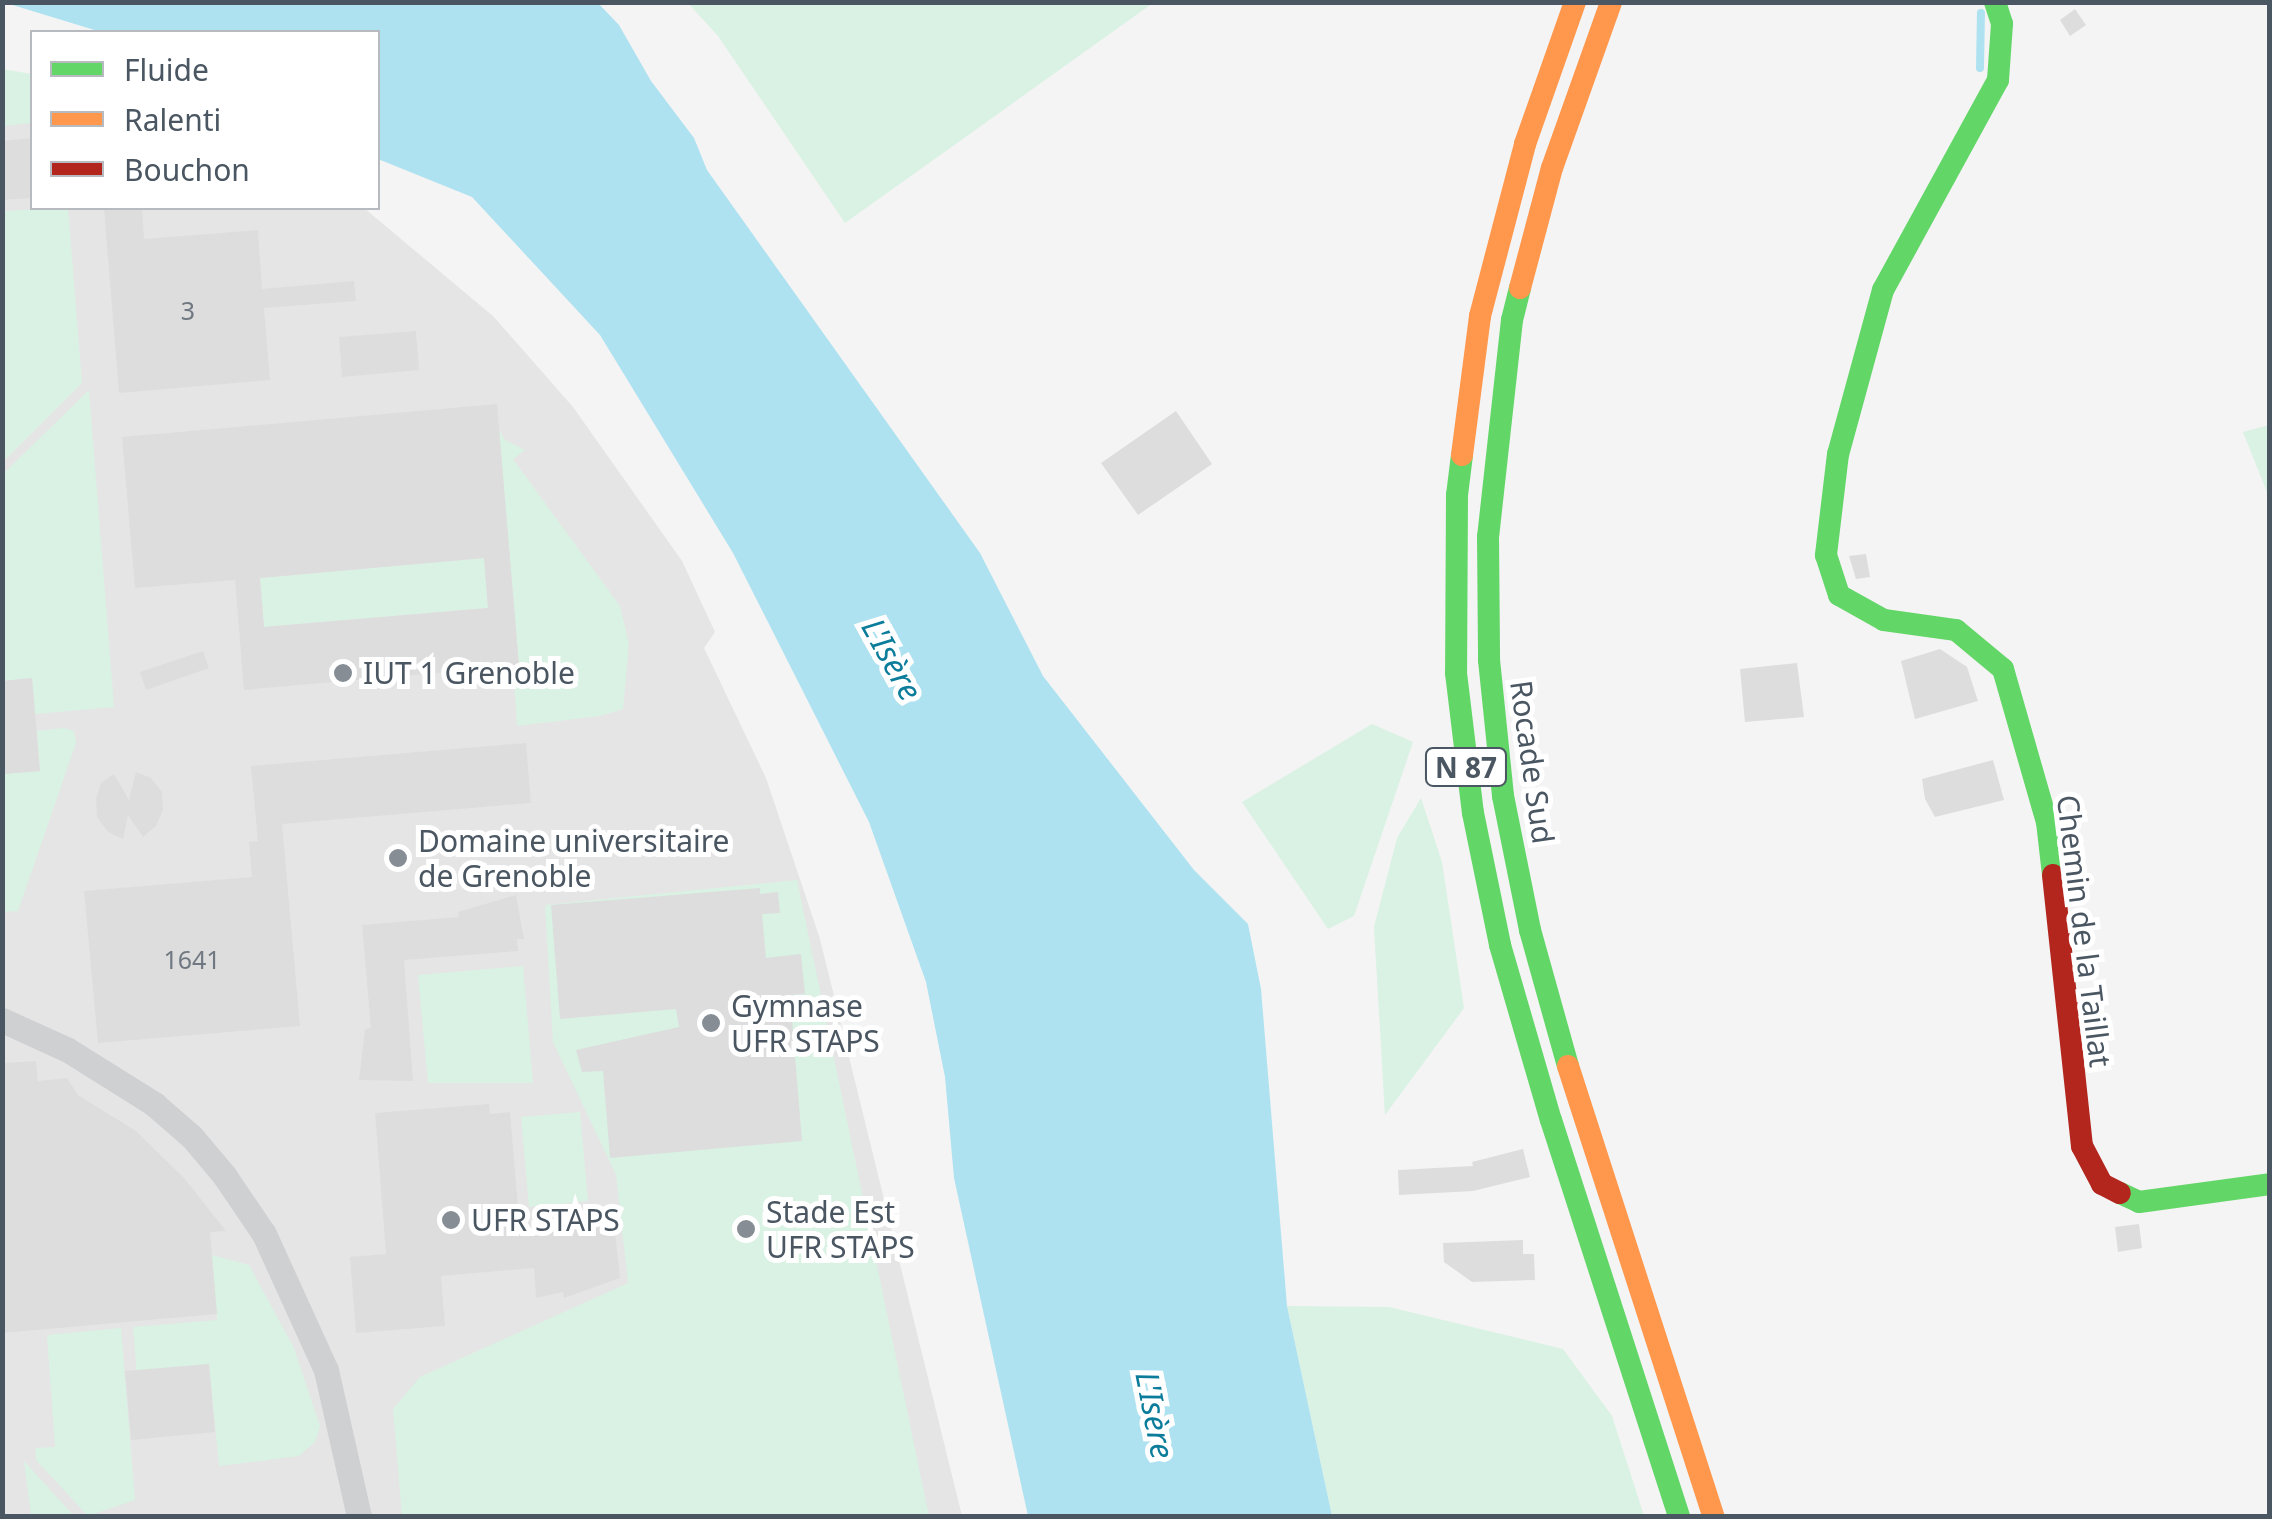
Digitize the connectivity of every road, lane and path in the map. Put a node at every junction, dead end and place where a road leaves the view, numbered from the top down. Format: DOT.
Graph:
graph roads {
  1 [pos="1575,2"];
  2 [pos="1610,2"];
  3 [pos="1995,2"];
  4 [pos="2,1020"];
  5 [pos="2270,1184"];
  6 [pos="359,1516"];
  7 [pos="1679,1516"];
  8 [pos="1713,1516"];
  1 -- 7 [label="main road, N 87"];
  2 -- 8 [label="main road, Rocade Sud / N 87"];
  3 -- 5 [label="main road, Chemin de la Taillat"];
  4 -- 6 [label="street"];
}
